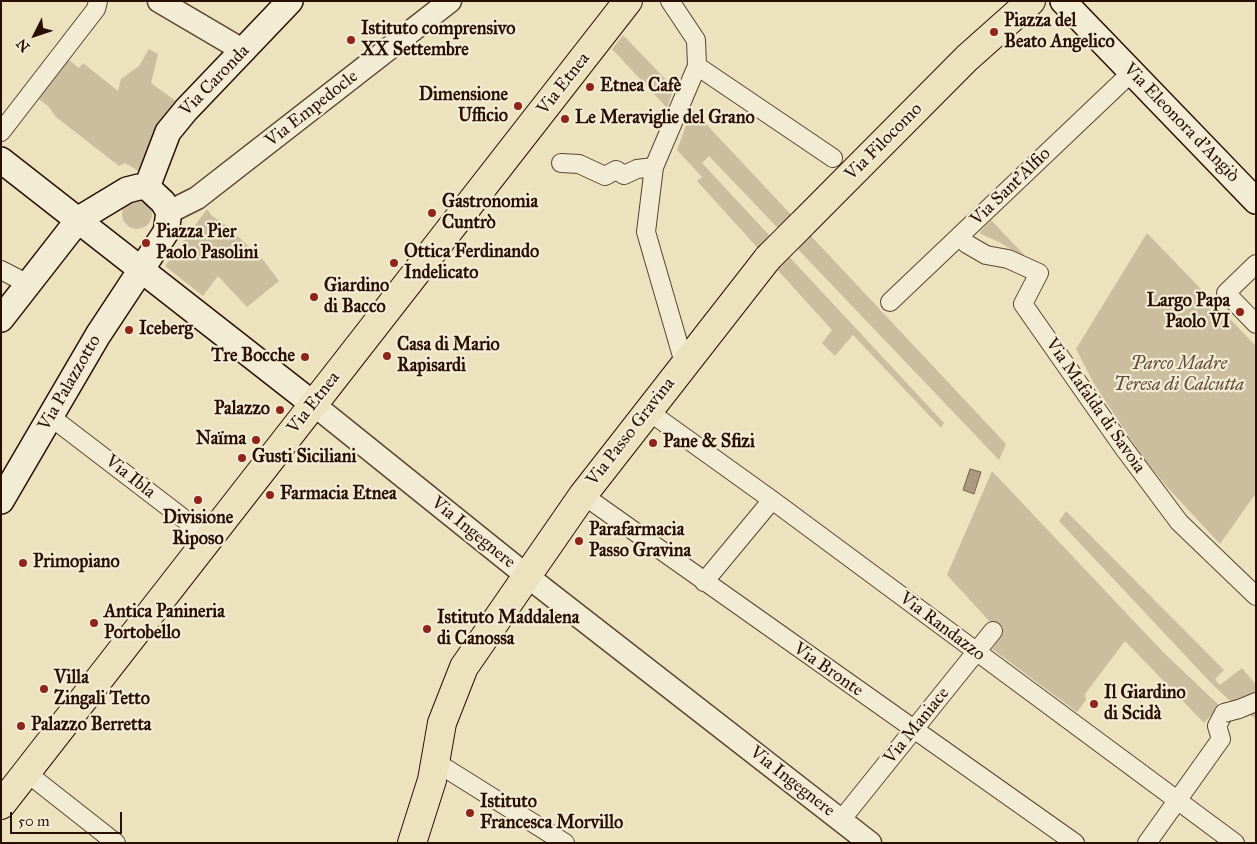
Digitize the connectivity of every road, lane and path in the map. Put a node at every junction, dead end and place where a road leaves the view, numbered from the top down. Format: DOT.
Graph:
graph roads {
  1 [pos="98,1"];
  2 [pos="159,1"];
  3 [pos="290,1"];
  4 [pos="450,1"];
  5 [pos="628,1"];
  6 [pos="670,1"];
  7 [pos="1026,2"];
  8 [pos="1064,2"];
  9 [pos="244,51"];
  10 [pos="697,66"];
  11 [pos="1132,72"];
  12 [pos="1,132"];
  13 [pos="833,158"];
  14 [pos="1,160"];
  15 [pos="561,163"];
  16 [pos="654,167"];
  17 [pos="150,178"];
  18 [pos="1256,201"];
  19 [pos="169,212"];
  20 [pos="79,219"];
  21 [pos="960,236"];
  22 [pos="141,268"];
  23 [pos="1,270"];
  24 [pos="1253,272"];
  25 [pos="28,284"];
  26 [pos="890,302"];
  27 [pos="1,318"];
  28 [pos="1256,324"];
  29 [pos="684,364"];
  30 [pos="313,404"];
  31 [pos="648,411"];
  32 [pos="51,416"];
  33 [pos="583,495"];
  34 [pos="1,500"];
  35 [pos="772,500"];
  36 [pos="209,538"];
  37 [pos="526,576"];
  38 [pos="704,582"];
  39 [pos="1256,596"];
  40 [pos="993,631"];
  41 [pos="976,652"];
  42 [pos="1256,702"];
  43 [pos="914,730"];
  44 [pos="434,761"];
  45 [pos="27,773"];
  46 [pos="1177,801"];
  47 [pos="1,805"];
  48 [pos="841,820"];
  49 [pos="116,843"];
  50 [pos="412,843"];
  51 [pos="565,843"];
  52 [pos="870,843"];
  53 [pos="1075,843"];
  54 [pos="1147,843"];
  55 [pos="1235,843"];
  1 -- 12 [label="street"];
  2 -- 9 [label="street"];
  3 -- 9 [label="main road, Via Caronda"];
  4 -- 19 [label="street, Via Empedocle"];
  5 -- 30 [label="main road, Via Etnea"];
  6 -- 10 [label="street, Via Passo Gravina"];
  7 -- 29 [label="main road, Via Filocomo, bridge"];
  8 -- 11 [label="main road, Via Eleonora d'Angiò"];
  9 -- 17 [label="main road, Via Caronda"];
  10 -- 13 [label="street"];
  10 -- 16 [label="street, Via Passo Gravina"];
  11 -- 18 [label="main road, Via Eleonora d'Angiò"];
  11 -- 21 [label="street, Via Sant'Alfio"];
  14 -- 20 [label="main road, Via Ingegnere"];
  15 -- 16 [label="street"];
  16 -- 29 [label="street, Via Passo Gravina"];
  17 -- 19 [label="main road"];
  17 -- 20 [label="main road"];
  19 -- 22 [label="main road, Via Palazzotto"];
  20 -- 22 [label="main road, Via Ingegnere"];
  20 -- 25 [label="main road"];
  21 -- 26 [label="street, Via Sant'Alfio"];
  21 -- 39 [label="street, Via Mafalda di Savoia"];
  22 -- 30 [label="main road, Via Ingegnere"];
  22 -- 32 [label="main road, Via Palazzotto"];
  23 -- 25 [label="street"];
  24 -- 28 [label="street"];
  25 -- 27 [label="main road"];
  29 -- 31 [label="main road, Via Passo Gravina"];
  30 -- 36 [label="main road, Via Etnea"];
  30 -- 37 [label="street, Via Ingegnere"];
  31 -- 33 [label="main road, Via Passo Gravina"];
  31 -- 35 [label="street, Via Randazzo"];
  32 -- 34 [label="main road, Via Palazzotto"];
  32 -- 36 [label="street, Via Ibla"];
  33 -- 37 [label="main road, Via Passo Gravina"];
  33 -- 38 [label="street, Via Bronte"];
  35 -- 38 [label="street"];
  35 -- 41 [label="street, Via Randazzo"];
  36 -- 45 [label="main road, Via Etnea"];
  37 -- 44 [label="main road, Via Passo Gravina"];
  37 -- 48 [label="street, Via Ingegnere"];
  38 -- 43 [label="street, Via Bronte"];
  40 -- 41 [label="street, Via Maniace"];
  41 -- 43 [label="street, Via Maniace"];
  41 -- 46 [label="street, Via Randazzo"];
  42 -- 46 [label="street"];
  43 -- 48 [label="street, Via Maniace"];
  43 -- 53 [label="street, Via Bronte"];
  44 -- 50 [label="main road, Via Passo Gravina"];
  44 -- 51 [label="street"];
  45 -- 47 [label="main road, Via Etnea"];
  45 -- 49 [label="street"];
  46 -- 54 [label="street"];
  46 -- 55 [label="street, Via Randazzo"];
  48 -- 52 [label="street, Via Ingegnere"];
}
